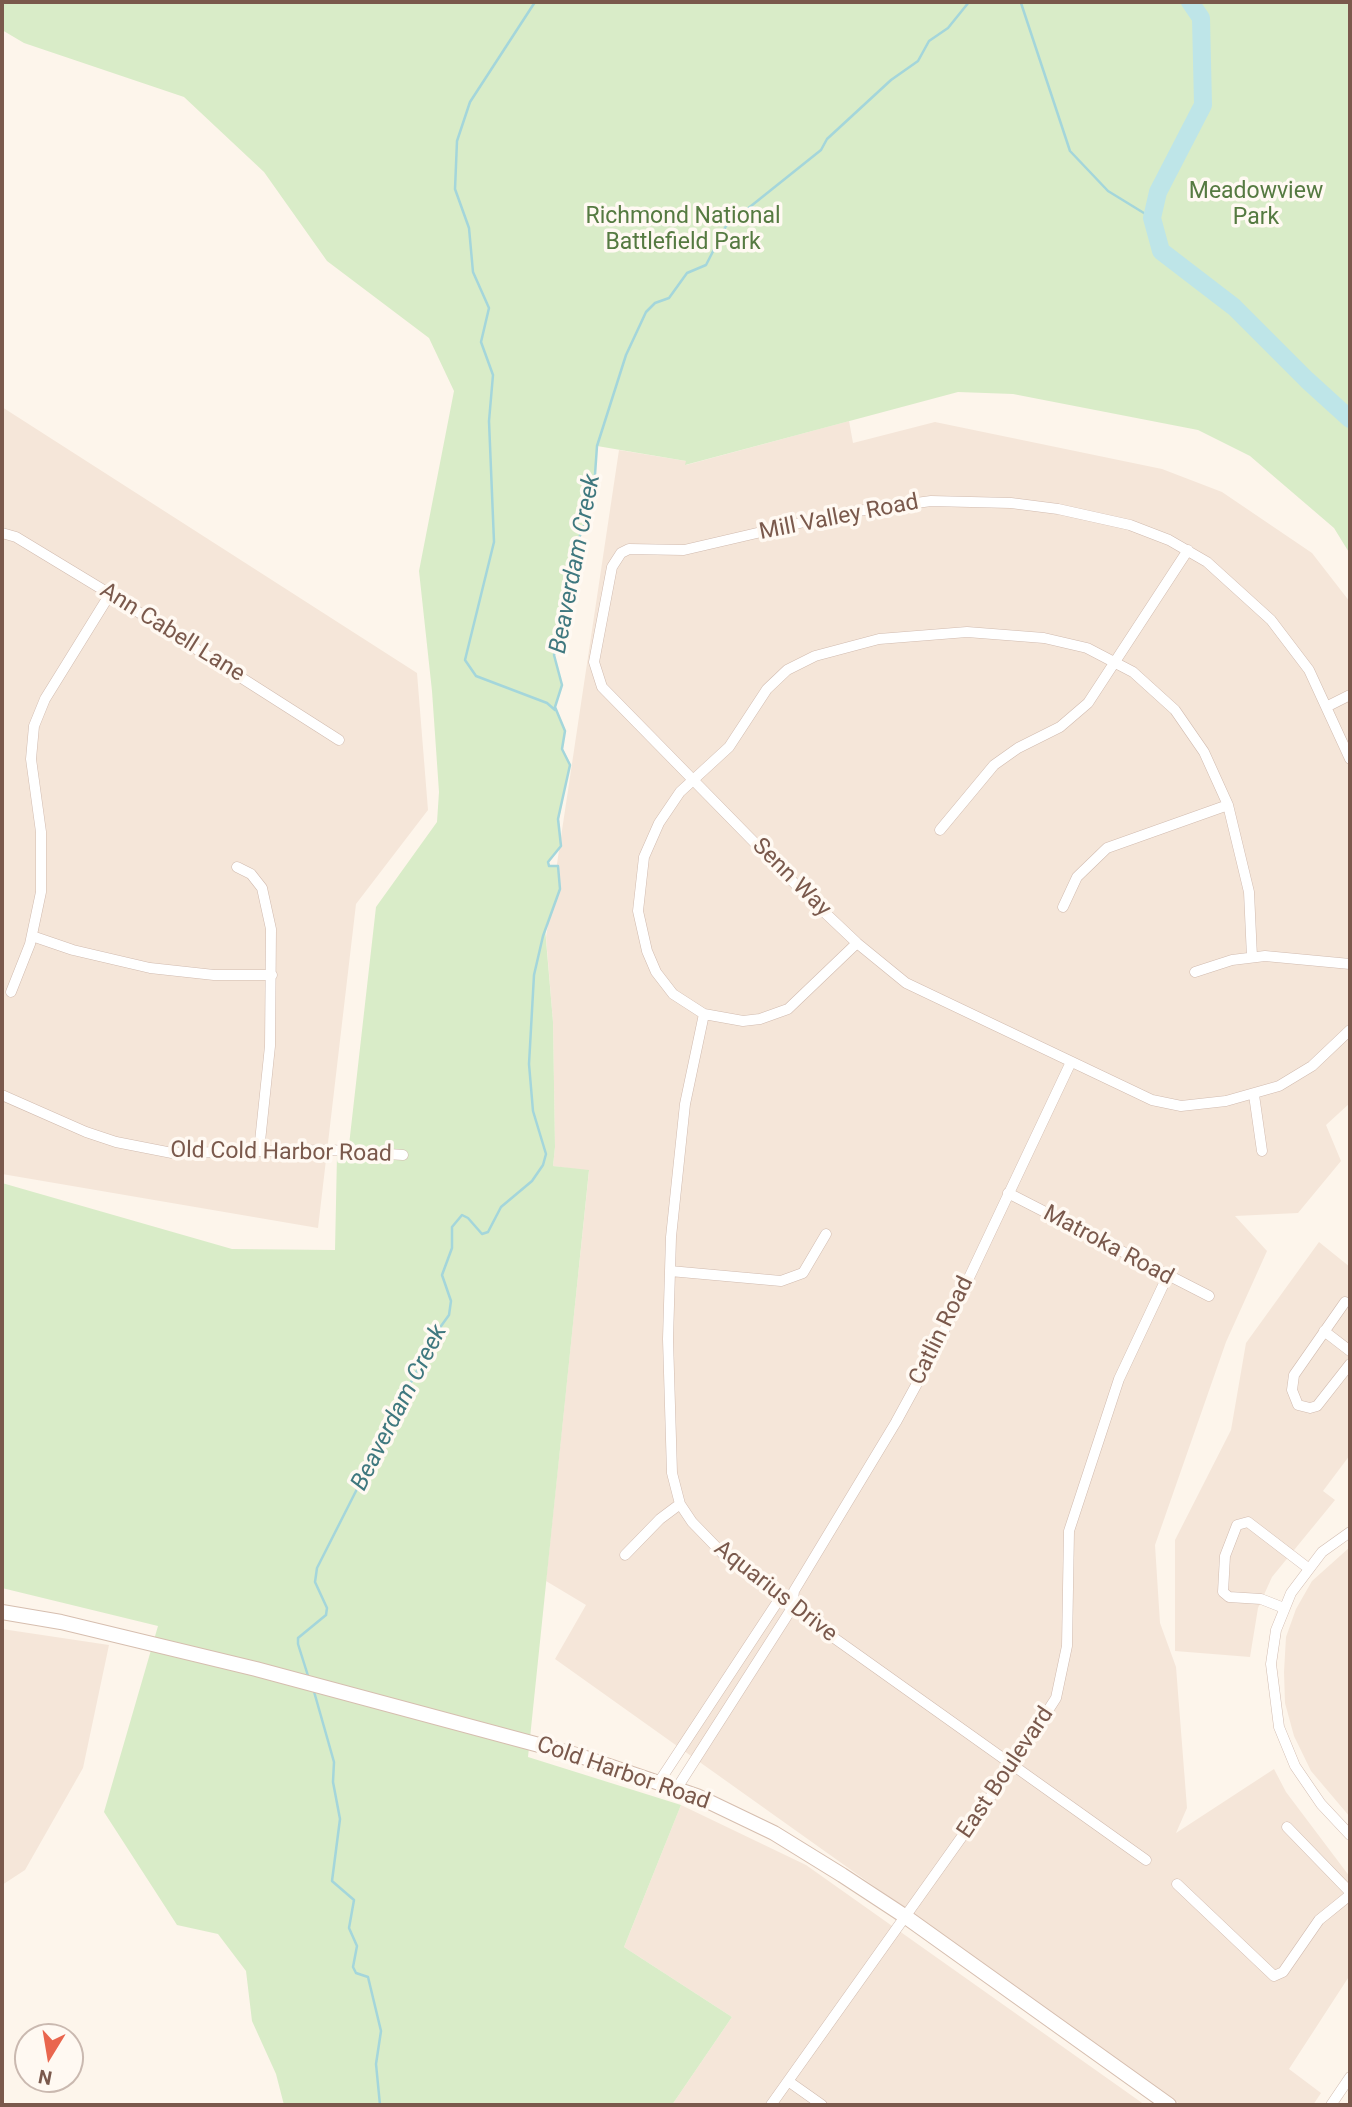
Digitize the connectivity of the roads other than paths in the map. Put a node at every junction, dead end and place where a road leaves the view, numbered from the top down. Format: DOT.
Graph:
graph roads {
  1 [pos="2,533"];
  2 [pos="1188,550"];
  3 [pos="110,594"];
  4 [pos="602,619"];
  5 [pos="1115,661"];
  6 [pos="1350,695"];
  7 [pos="1328,706"];
  8 [pos="339,740"];
  9 [pos="1350,759"];
  10 [pos="694,780"];
  11 [pos="1228,805"];
  12 [pos="940,830"];
  13 [pos="237,867"];
  14 [pos="1063,907"];
  15 [pos="32,936"];
  16 [pos="857,943"];
  17 [pos="1252,957"];
  18 [pos="1350,964"];
  19 [pos="1195,972"];
  20 [pos="272,975"];
  21 [pos="11,992"];
  22 [pos="704,1014"];
  23 [pos="1350,1030"];
  24 [pos="1071,1062"];
  25 [pos="1254,1094"];
  26 [pos="2,1095"];
  27 [pos="259,1151"];
  28 [pos="1262,1151"];
  29 [pos="403,1155"];
  30 [pos="1008,1193"];
  31 [pos="825,1234"];
  32 [pos="670,1271"];
  33 [pos="1167,1277"];
  34 [pos="1209,1296"];
  35 [pos="1345,1302"];
  36 [pos="1324,1331"];
  37 [pos="1350,1351"];
  38 [pos="1350,1364"];
  39 [pos="680,1504"];
  40 [pos="1350,1532"];
  41 [pos="625,1555"];
  42 [pos="1308,1568"];
  43 [pos="794,1591"];
  44 [pos="780,1598"];
  45 [pos="792,1608"];
  46 [pos="1284,1608"];
  47 [pos="2,1612"];
  48 [pos="1013,1765"];
  49 [pos="659,1782"];
  50 [pos="677,1788"];
  51 [pos="1287,1827"];
  52 [pos="1350,1835"];
  53 [pos="1146,1860"];
  54 [pos="1177,1884"];
  55 [pos="1350,1893"];
  56 [pos="906,1917"];
  57 [pos="1350,2077"];
  58 [pos="789,2081"];
  59 [pos="771,2105"];
  60 [pos="822,2105"];
  61 [pos="1169,2105"];
  62 [pos="1331,2105"];
  1 -- 3 [label="street, Ann Cabell Lane"];
  2 -- 4 [label="street, Mill Valley Road"];
  2 -- 5 [label="street"];
  2 -- 7 [label="street, Mill Valley Road"];
  3 -- 8 [label="street, Ann Cabell Lane"];
  3 -- 15 [label="street"];
  4 -- 10 [label="street, Senn Way"];
  5 -- 10 [label="street"];
  5 -- 11 [label="street"];
  5 -- 12 [label="street"];
  6 -- 7 [label="street"];
  7 -- 9 [label="street, Mill Valley Road"];
  10 -- 16 [label="street, Senn Way"];
  10 -- 22 [label="street"];
  11 -- 14 [label="street"];
  11 -- 17 [label="street"];
  13 -- 20 [label="street"];
  15 -- 20 [label="street"];
  15 -- 21 [label="street"];
  16 -- 22 [label="street"];
  16 -- 24 [label="street, Senn Way"];
  17 -- 18 [label="street"];
  17 -- 19 [label="street"];
  20 -- 27 [label="street"];
  22 -- 32 [label="street, Aquarius Drive"];
  23 -- 25 [label="street"];
  24 -- 25 [label="street"];
  24 -- 30 [label="street, Catlin Road"];
  25 -- 28 [label="street"];
  26 -- 27 [label="street, Old Cold Harbor Road"];
  27 -- 29 [label="street, Old Cold Harbor Road"];
  30 -- 33 [label="street, Matroka Road"];
  30 -- 43 [label="street, Catlin Road"];
  31 -- 32 [label="street"];
  32 -- 39 [label="street, Aquarius Drive"];
  33 -- 34 [label="street, Matroka Road"];
  33 -- 48 [label="street, East Boulevard"];
  35 -- 36 [label="street"];
  36 -- 37 [label="street"];
  36 -- 38 [label="street"];
  39 -- 41 [label="street"];
  39 -- 44 [label="street, Aquarius Drive"];
  40 -- 42 [label="street"];
  42 -- 46 [label="street"];
  42 -- 46 [label="street"];
  43 -- 44 [label="street"];
  43 -- 45 [label="street, Catlin Road"];
  44 -- 45 [label="street, Aquarius Drive"];
  44 -- 49 [label="street"];
  45 -- 48 [label="street, Aquarius Drive"];
  45 -- 50 [label="street, Catlin Road"];
  46 -- 52 [label="street"];
  47 -- 49 [label="main road, Cold Harbor Road"];
  48 -- 53 [label="street, Aquarius Drive"];
  48 -- 56 [label="street, East Boulevard"];
  49 -- 50 [label="main road, Cold Harbor Road"];
  50 -- 56 [label="main road, Cold Harbor Road"];
  51 -- 55 [label="street"];
  54 -- 55 [label="street"];
  56 -- 58 [label="street, East Boulevard"];
  56 -- 61 [label="main road, Cold Harbor Road"];
  57 -- 62 [label="street"];
  58 -- 59 [label="street, East Boulevard"];
  58 -- 60 [label="street"];
}
